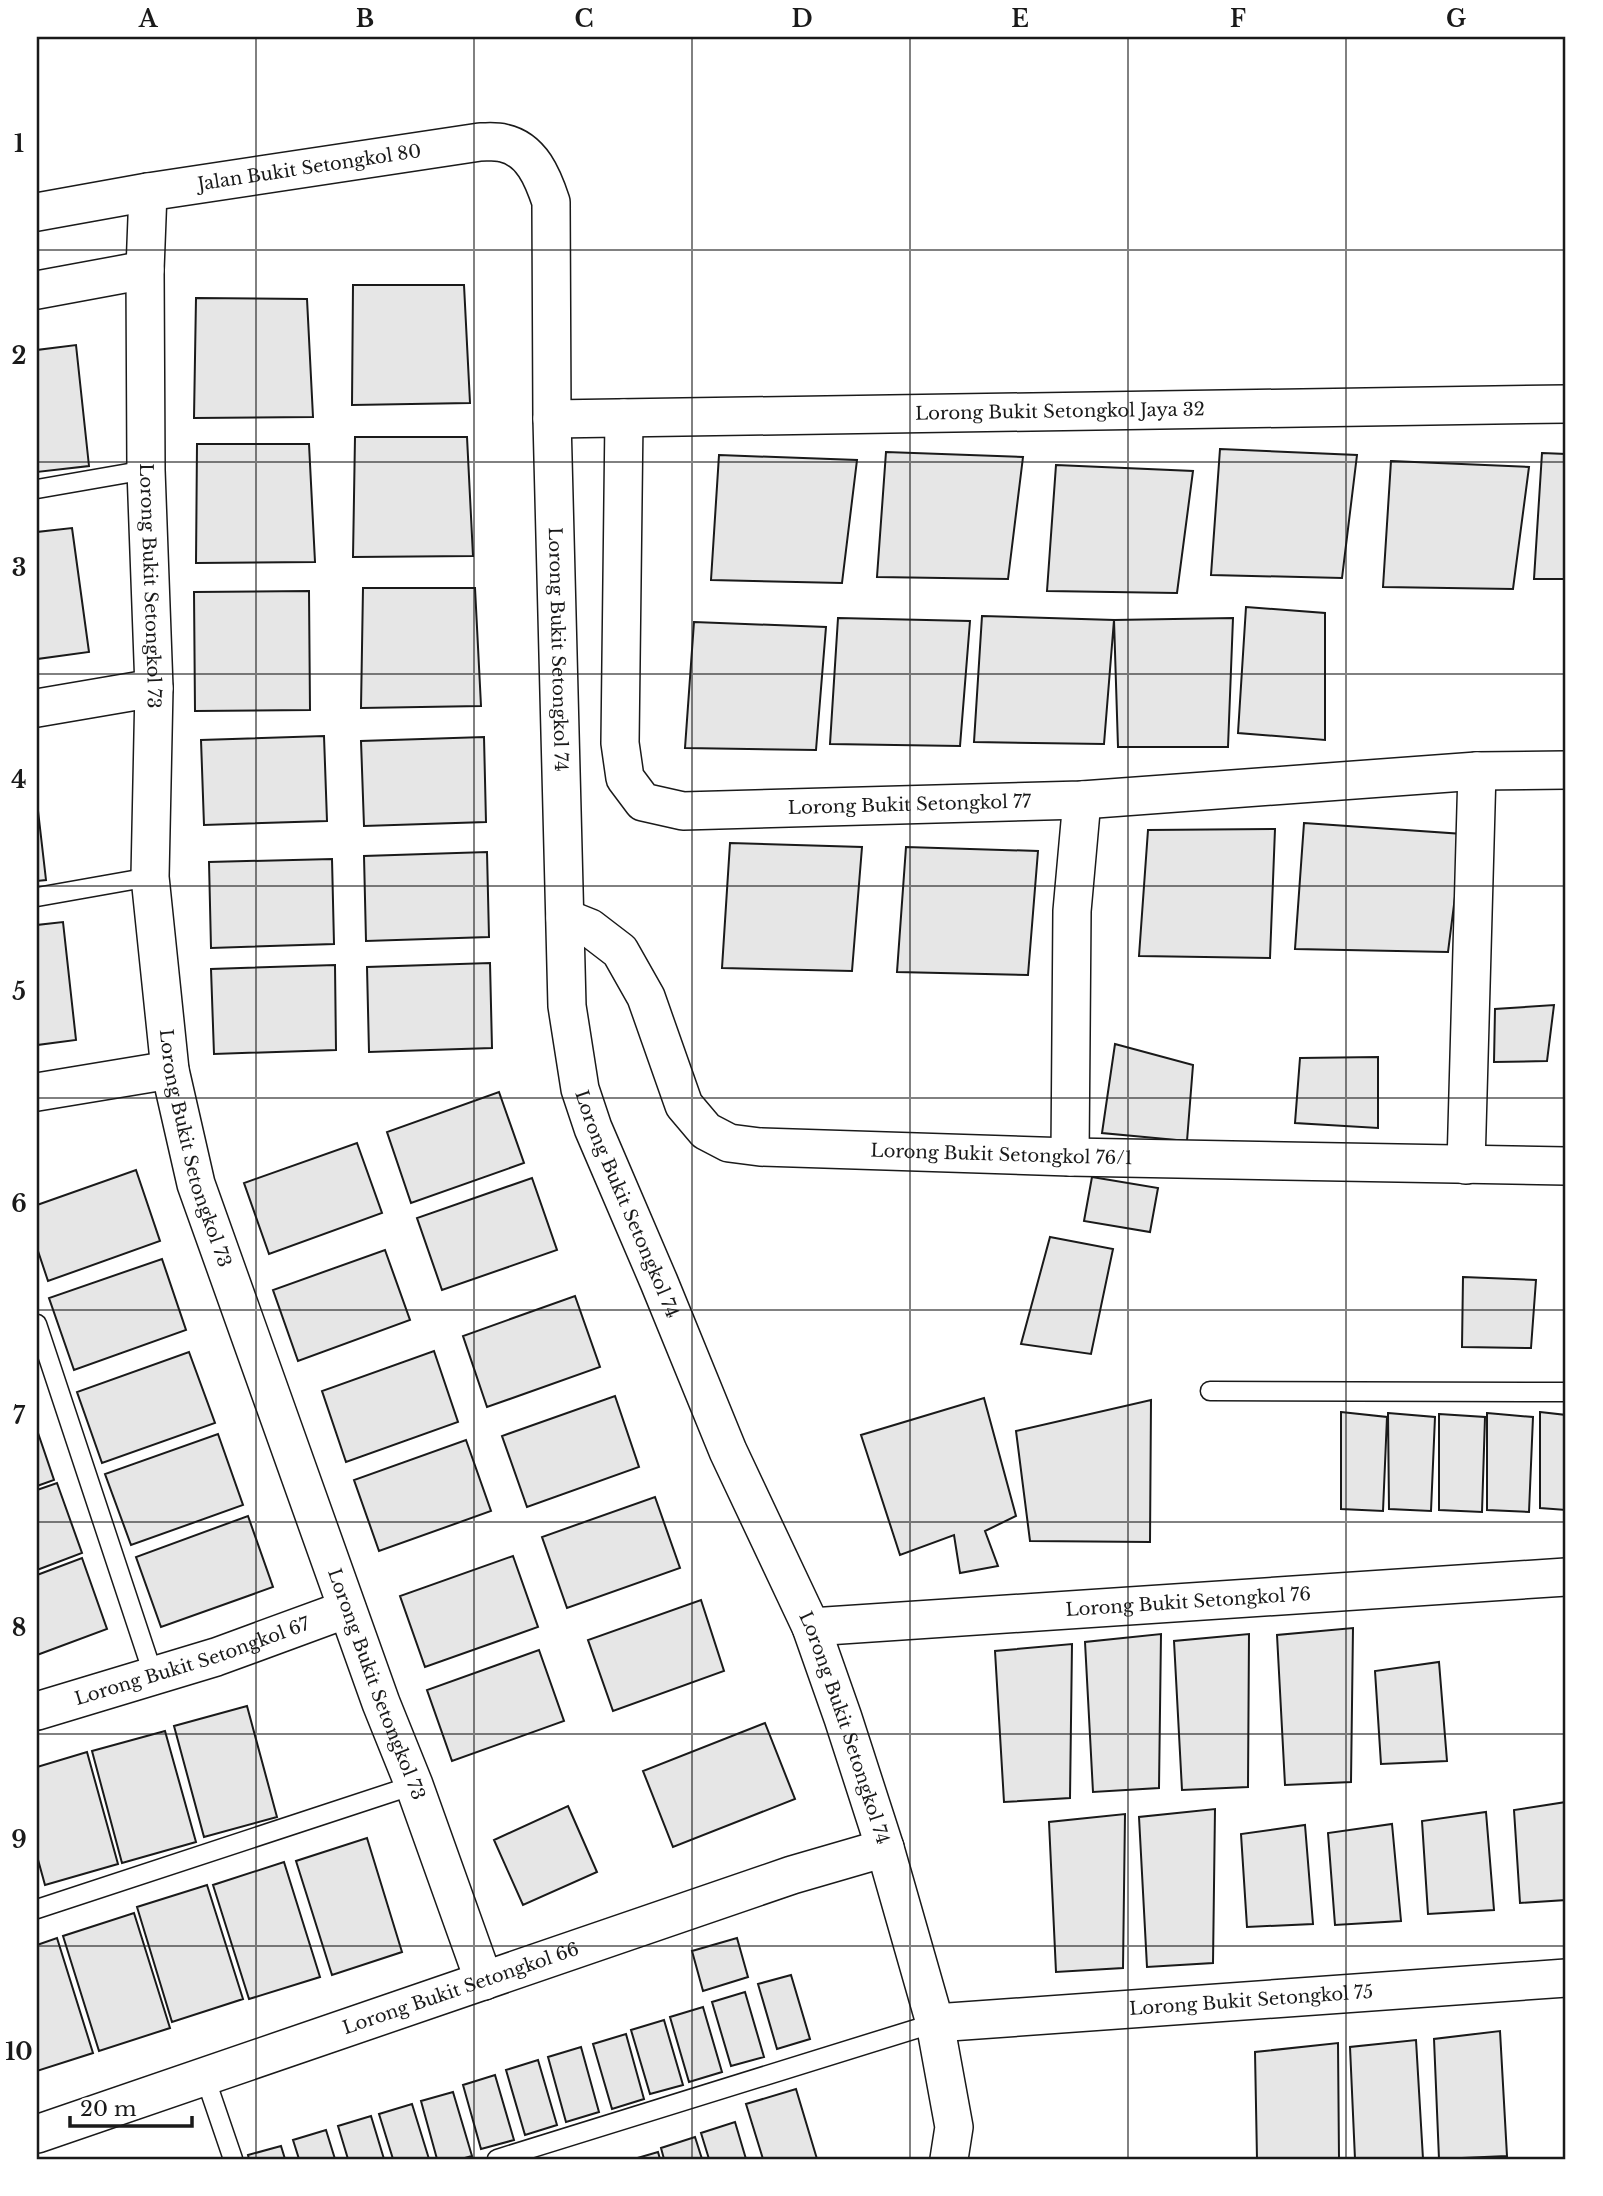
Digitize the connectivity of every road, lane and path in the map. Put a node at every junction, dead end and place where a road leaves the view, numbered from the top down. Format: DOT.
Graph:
graph roads {
  1 [pos="148,192"];
  2 [pos="551,202"];
  3 [pos="37,212"];
  4 [pos="145,270"];
  5 [pos="37,290"];
  6 [pos="1566,404"];
  7 [pos="624,418"];
  8 [pos="552,419"];
  9 [pos="146,470"];
  10 [pos="37,489"];
  11 [pos="155,688"];
  12 [pos="37,708"];
  13 [pos="1566,770"];
  14 [pos="1476,771"];
  15 [pos="1082,800"];
  16 [pos="150,877"];
  17 [pos="37,897"];
  18 [pos="565,918"];
  19 [pos="170,1070"];
  20 [pos="37,1091"];
  21 [pos="1070,1157"];
  22 [pos="1466,1165"];
  23 [pos="1566,1166"];
  24 [pos="37,1324"];
  25 [pos="1210,1391"];
  26 [pos="1566,1392"];
  27 [pos="1566,1577"];
  28 [pos="347,1609"];
  29 [pos="811,1627"];
  30 [pos="154,1677"];
  31 [pos="37,1711"];
  32 [pos="414,1785"];
  33 [pos="885,1847"];
  34 [pos="37,1909"];
  35 [pos="1566,1978"];
  36 [pos="484,1981"];
  37 [pos="935,2022"];
  38 [pos="205,2077"];
  39 [pos="37,2134"];
  40 [pos="233,2159"];
  41 [pos="497,2159"];
  42 [pos="949,2159"];
  1 -- 2 [label="street, Jalan Bukit Setongkol 80"];
  1 -- 3 [label="street, Jalan Bukit Setongkol 80"];
  1 -- 4 [label="street, Lorong Bukit Setongkol 73"];
  2 -- 8 [label="street, Lorong Bukit Setongkol 74"];
  4 -- 5 [label="street"];
  4 -- 9 [label="street, Lorong Bukit Setongkol 73"];
  6 -- 7 [label="street, Lorong Bukit Setongkol Jaya 32"];
  7 -- 8 [label="street, Lorong Bukit Setongkol Jaya 32"];
  7 -- 15 [label="street, Lorong Bukit Setongkol 77"];
  8 -- 18 [label="street, Lorong Bukit Setongkol 74"];
  9 -- 10 [label="lane"];
  9 -- 11 [label="street, Lorong Bukit Setongkol 73"];
  11 -- 12 [label="street"];
  11 -- 16 [label="street, Lorong Bukit Setongkol 73"];
  13 -- 14 [label="street, Lorong Bukit Setongkol 77"];
  14 -- 15 [label="street, Lorong Bukit Setongkol 77"];
  14 -- 22 [label="street"];
  15 -- 21 [label="street"];
  16 -- 17 [label="lane"];
  16 -- 19 [label="street, Lorong Bukit Setongkol 73"];
  18 -- 21 [label="street, Lorong Bukit Setongkol 76/1"];
  18 -- 29 [label="street, Lorong Bukit Setongkol 74"];
  19 -- 20 [label="street"];
  19 -- 28 [label="street, Lorong Bukit Setongkol 73"];
  21 -- 22 [label="street, Lorong Bukit Setongkol 76/1"];
  22 -- 23 [label="street, Lorong Bukit Setongkol 76/1"];
  24 -- 30 [label="lane"];
  25 -- 26 [label="lane"];
  27 -- 29 [label="street, Lorong Bukit Setongkol 76"];
  28 -- 30 [label="street, Lorong Bukit Setongkol 67"];
  28 -- 32 [label="street, Lorong Bukit Setongkol 73"];
  29 -- 33 [label="street, Lorong Bukit Setongkol 74"];
  30 -- 31 [label="street, Lorong Bukit Setongkol 67"];
  32 -- 34 [label="lane"];
  32 -- 36 [label="street, Lorong Bukit Setongkol 73"];
  33 -- 36 [label="street, Lorong Bukit Setongkol 66"];
  33 -- 37 [label="street, Lorong Bukit Setongkol 74"];
  35 -- 37 [label="street, Lorong Bukit Setongkol 75"];
  36 -- 38 [label="street, Lorong Bukit Setongkol 66"];
  37 -- 41 [label="lane"];
  37 -- 42 [label="street, Lorong Bukit Setongkol 74"];
  38 -- 39 [label="street, Lorong Bukit Setongkol 66"];
  38 -- 40 [label="lane"];
}
